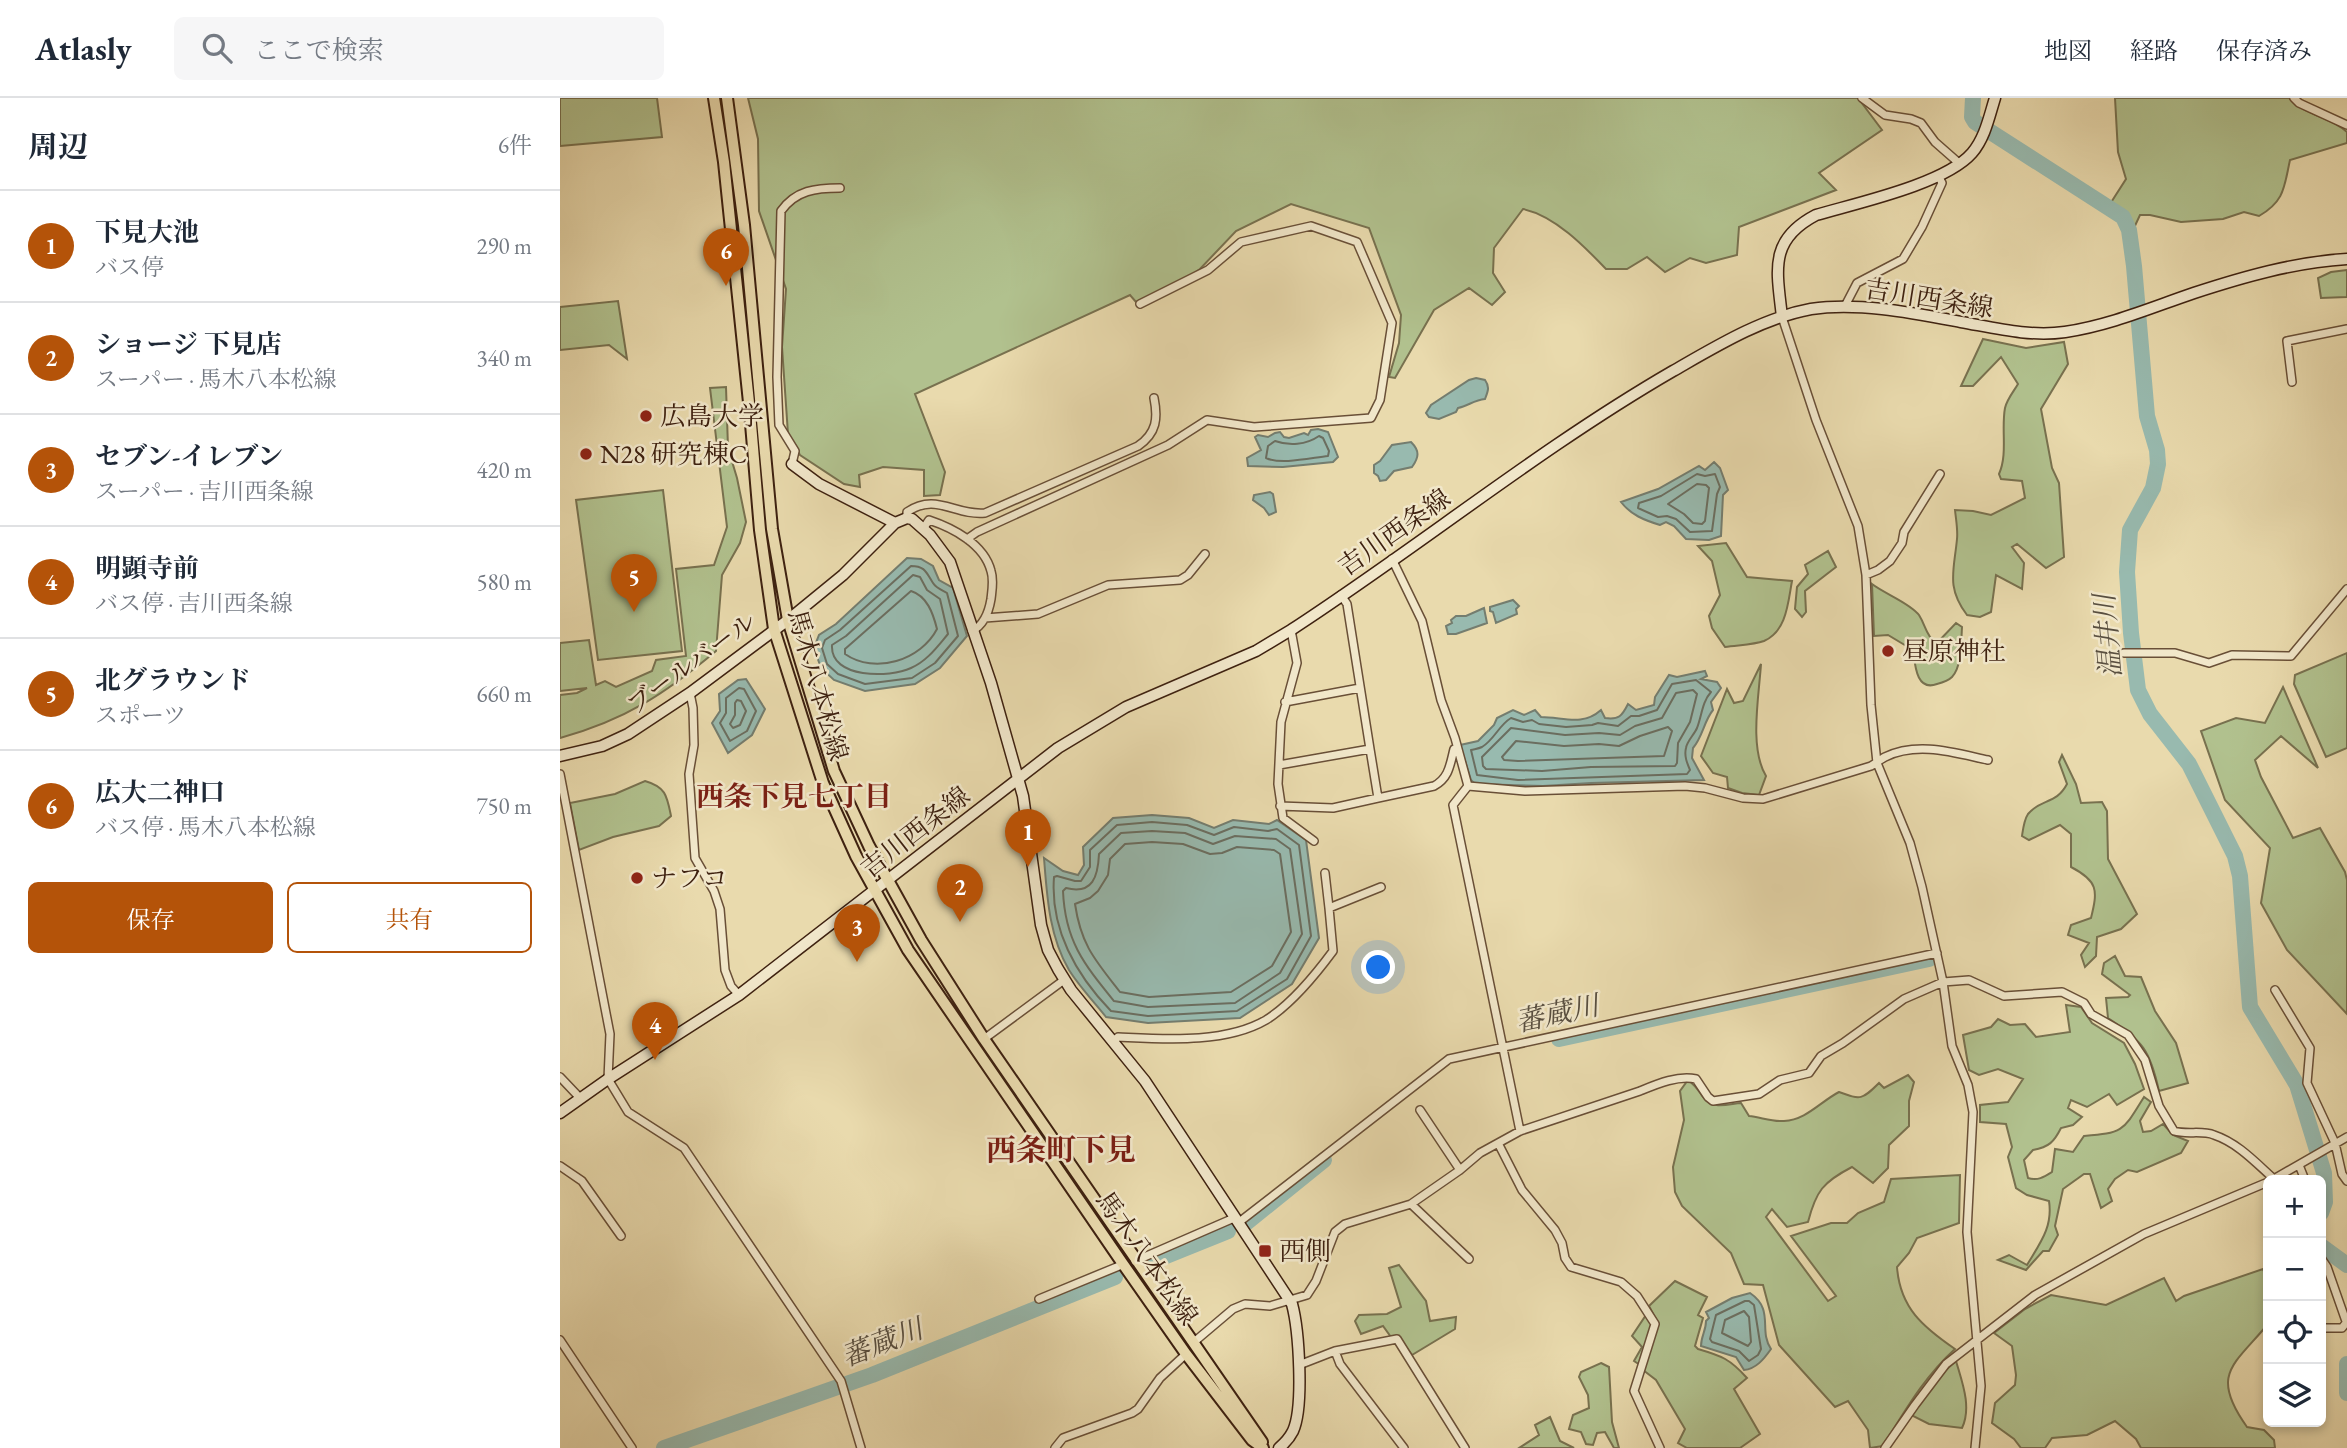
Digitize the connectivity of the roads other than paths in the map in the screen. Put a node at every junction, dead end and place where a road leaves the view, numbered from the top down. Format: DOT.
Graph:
graph roads {
  1 [pos="714,98"];
  2 [pos="727,98"];
  3 [pos="1862,98"];
  4 [pos="1995,98"];
  5 [pos="2294,98"];
  6 [pos="2347,125"];
  7 [pos="1960,164"];
  8 [pos="1939,177"];
  9 [pos="840,188"];
  10 [pos="2347,259"];
  11 [pos="1140,304"];
  12 [pos="1845,306"];
  13 [pos="1782,317"];
  14 [pos="2347,330"];
  15 [pos="2292,382"];
  16 [pos="1154,398"];
  17 [pos="792,464"];
  18 [pos="1940,474"];
  19 [pos="906,518"];
  20 [pos="895,523"];
  21 [pos="923,529"];
  22 [pos="967,539"];
  23 [pos="1205,554"];
  24 [pos="1392,559"];
  25 [pos="1866,575"];
  26 [pos="2347,589"];
  27 [pos="1341,595"];
  28 [pos="985,618"];
  29 [pos="788,620"];
  30 [pos="774,629"];
  31 [pos="1291,630"];
  32 [pos="972,631"];
  33 [pos="2124,653"];
  34 [pos="1360,688"];
  35 [pos="691,693"];
  36 [pos="1286,702"];
  37 [pos="1457,748"];
  38 [pos="1370,749"];
  39 [pos="560,756"];
  40 [pos="1988,760"];
  41 [pos="1878,763"];
  42 [pos="1279,765"];
  43 [pos="560,774"];
  44 [pos="1018,779"];
  45 [pos="1468,786"];
  46 [pos="1378,798"];
  47 [pos="1280,806"];
  48 [pos="1314,841"];
  49 [pos="1325,873"];
  50 [pos="888,880"];
  51 [pos="1381,887"];
  52 [pos="874,891"];
  53 [pos="1329,908"];
  54 [pos="1937,953"];
  55 [pos="1064,980"];
  56 [pos="1943,982"];
  57 [pos="2275,990"];
  58 [pos="739,995"];
  59 [pos="984,1039"];
  60 [pos="1112,1042"];
  61 [pos="1503,1049"];
  62 [pos="560,1077"];
  63 [pos="608,1079"];
  64 [pos="580,1098"];
  65 [pos="1420,1110"];
  66 [pos="560,1113"];
  67 [pos="1520,1131"];
  68 [pos="2347,1137"];
  69 [pos="1498,1143"];
  70 [pos="2332,1145"];
  71 [pos="2299,1165"];
  72 [pos="560,1166"];
  73 [pos="1460,1170"];
  74 [pos="2266,1175"];
  75 [pos="2280,1175"];
  76 [pos="2303,1175"];
  77 [pos="2347,1181"];
  78 [pos="2263,1183"];
  79 [pos="1412,1204"];
  80 [pos="1236,1221"];
  81 [pos="621,1236"];
  82 [pos="1469,1259"];
  83 [pos="1138,1260"];
  84 [pos="1123,1264"];
  85 [pos="2326,1266"];
  86 [pos="1039,1299"];
  87 [pos="1290,1301"];
  88 [pos="2347,1324"];
  89 [pos="2326,1328"];
  90 [pos="1978,1338"];
  91 [pos="560,1340"];
  92 [pos="1194,1342"];
  93 [pos="1335,1351"];
  94 [pos="1186,1354"];
  95 [pos="1299,1366"];
  96 [pos="632,1448"];
  97 [pos="860,1448"];
  98 [pos="1055,1448"];
  99 [pos="1264,1448"];
  100 [pos="1279,1448"];
  101 [pos="1404,1448"];
  102 [pos="1465,1448"];
  103 [pos="1660,1448"];
  104 [pos="1885,1448"];
  105 [pos="1975,1448"];
  1 -- 30 [label="main road, 馬木八本松線"];
  2 -- 29 [label="main road, 馬木八本松線"];
  3 -- 7 [label="street"];
  4 -- 7 [label="main road"];
  5 -- 6 [label="street"];
  7 -- 8 [label="main road"];
  8 -- 12 [label="street"];
  8 -- 13 [label="main road"];
  9 -- 17 [label="street"];
  10 -- 12 [label="main road, 吉川西条線"];
  11 -- 22 [label="street"];
  12 -- 13 [label="main road, 吉川西条線"];
  13 -- 24 [label="main road, 吉川西条線"];
  13 -- 25 [label="street"];
  14 -- 15 [label="street"];
  16 -- 19 [label="street"];
  17 -- 20 [label="main road"];
  18 -- 25 [label="street"];
  19 -- 20 [label="main road"];
  19 -- 21 [label="main road"];
  20 -- 29 [label="main road, ブールバール"];
  21 -- 22 [label="street"];
  21 -- 32 [label="main road"];
  22 -- 28 [label="street"];
  23 -- 28 [label="street"];
  24 -- 27 [label="main road, 吉川西条線"];
  24 -- 37 [label="street"];
  25 -- 41 [label="street"];
  26 -- 33 [label="street"];
  27 -- 31 [label="main road, 吉川西条線"];
  27 -- 34 [label="street"];
  28 -- 32 [label="street"];
  29 -- 30 [label="main road, ブールバール"];
  29 -- 50 [label="main road, 馬木八本松線"];
  30 -- 35 [label="main road, ブールバール"];
  30 -- 52 [label="main road, 馬木八本松線"];
  31 -- 36 [label="street"];
  31 -- 44 [label="main road, 吉川西条線"];
  32 -- 44 [label="main road"];
  34 -- 36 [label="street"];
  34 -- 38 [label="street"];
  35 -- 39 [label="main road, ブールバール"];
  35 -- 58 [label="street"];
  36 -- 42 [label="street"];
  37 -- 45 [label="street"];
  37 -- 46 [label="street"];
  38 -- 42 [label="street"];
  38 -- 46 [label="street"];
  40 -- 41 [label="street"];
  41 -- 45 [label="street"];
  41 -- 54 [label="street"];
  42 -- 47 [label="street"];
  43 -- 63 [label="street"];
  44 -- 50 [label="main road, 吉川西条線"];
  44 -- 55 [label="main road"];
  45 -- 61 [label="street"];
  46 -- 47 [label="street"];
  47 -- 48 [label="street"];
  49 -- 53 [label="street"];
  50 -- 52 [label="main road, 吉川西条線"];
  50 -- 59 [label="main road, 馬木八本松線"];
  51 -- 53 [label="street"];
  52 -- 58 [label="main road, 吉川西条線"];
  52 -- 84 [label="main road, 馬木八本松線"];
  53 -- 60 [label="street"];
  54 -- 56 [label="street"];
  54 -- 61 [label="street"];
  55 -- 59 [label="street"];
  55 -- 60 [label="main road"];
  56 -- 67 [label="street"];
  56 -- 74 [label="street"];
  56 -- 90 [label="street"];
  57 -- 70 [label="street"];
  58 -- 63 [label="main road, 吉川西条線"];
  59 -- 83 [label="main road, 馬木八本松線"];
  60 -- 80 [label="main road"];
  61 -- 67 [label="street"];
  61 -- 80 [label="street"];
  62 -- 64 [label="street"];
  63 -- 64 [label="main road, 吉川西条線"];
  63 -- 97 [label="street"];
  64 -- 66 [label="main road, 吉川西条線"];
  65 -- 73 [label="street"];
  67 -- 69 [label="street"];
  68 -- 70 [label="street"];
  69 -- 73 [label="street"];
  69 -- 103 [label="street"];
  70 -- 71 [label="street"];
  70 -- 77 [label="street"];
  71 -- 75 [label="street"];
  71 -- 76 [label="street"];
  72 -- 81 [label="street"];
  73 -- 79 [label="street"];
  78 -- 90 [label="street"];
  79 -- 82 [label="street"];
  79 -- 87 [label="street"];
  80 -- 83 [label="street"];
  80 -- 87 [label="main road"];
  83 -- 84 [label="street"];
  83 -- 92 [label="main road, 馬木八本松線"];
  84 -- 86 [label="street"];
  84 -- 94 [label="main road, 馬木八本松線"];
  85 -- 88 [label="street"];
  87 -- 92 [label="street"];
  87 -- 95 [label="main road"];
  88 -- 89 [label="street"];
  90 -- 104 [label="street"];
  90 -- 105 [label="street"];
  91 -- 96 [label="street"];
  92 -- 99 [label="main road, 馬木八本松線"];
  93 -- 95 [label="street"];
  93 -- 101 [label="street"];
  93 -- 102 [label="street"];
  94 -- 98 [label="street"];
  94 -- 99 [label="main road, 馬木八本松線"];
  95 -- 100 [label="main road"];
}
